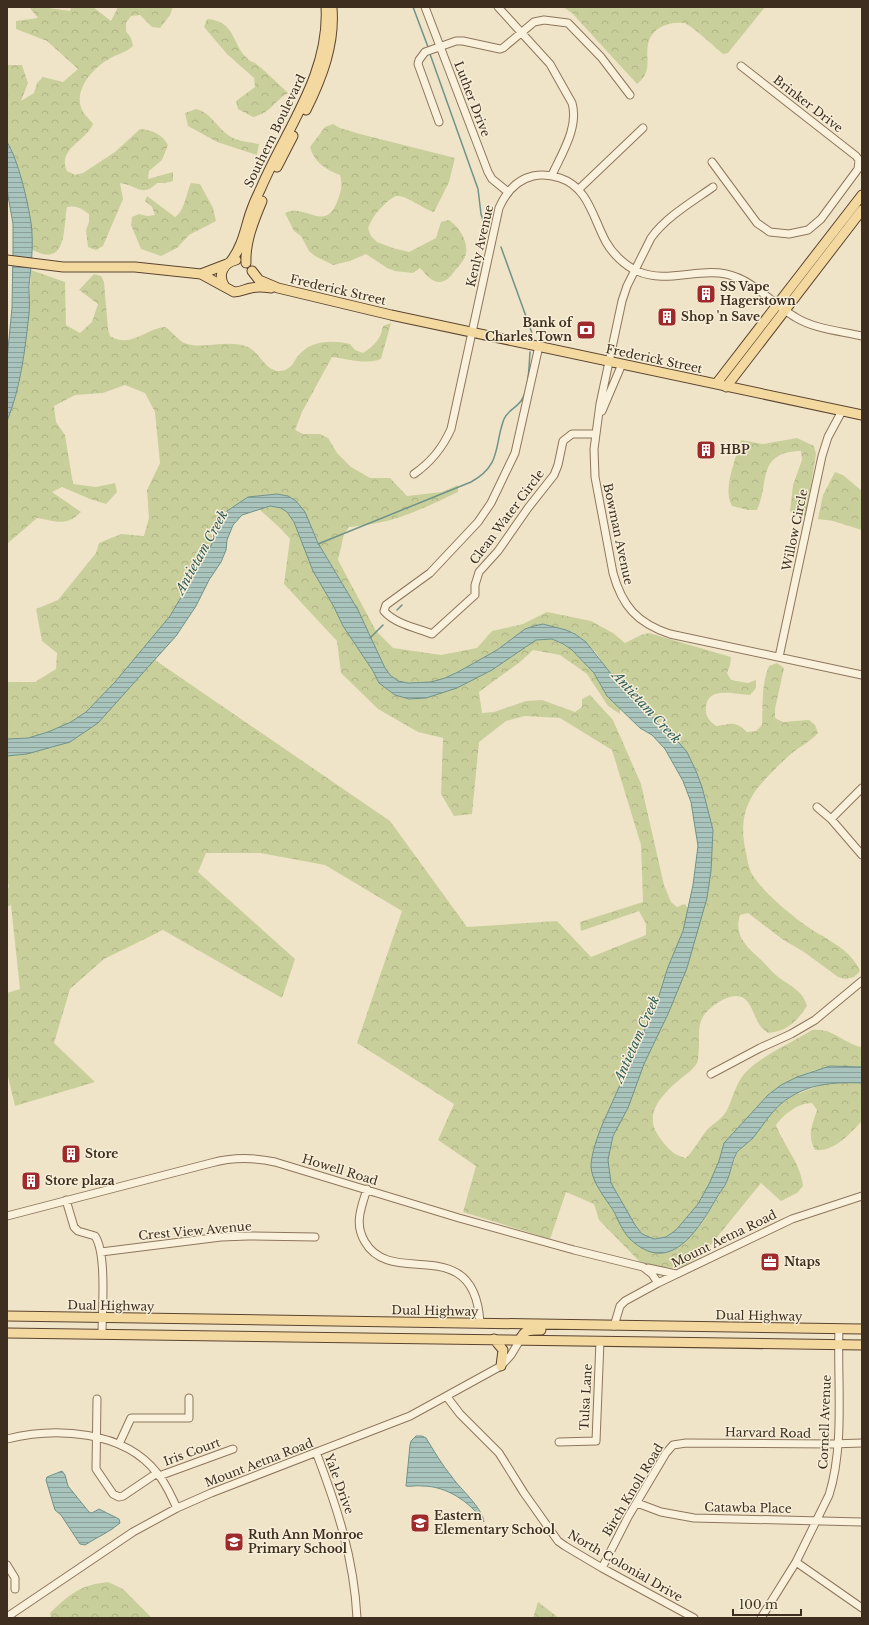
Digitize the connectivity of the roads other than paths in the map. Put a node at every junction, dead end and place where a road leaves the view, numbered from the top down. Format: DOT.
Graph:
graph roads {
  1 [pos="326,7"];
  2 [pos="332,7"];
  3 [pos="425,7"];
  4 [pos="498,7"];
  5 [pos="521,31"];
  6 [pos="440,47"];
  7 [pos="741,66"];
  8 [pos="630,95"];
  9 [pos="439,122"];
  10 [pos="643,128"];
  11 [pos="712,162"];
  12 [pos="552,175"];
  13 [pos="713,187"];
  14 [pos="579,189"];
  15 [pos="508,192"];
  16 [pos="862,195"];
  17 [pos="862,210"];
  18 [pos="8,260"];
  19 [pos="229,262"];
  20 [pos="246,263"];
  21 [pos="635,270"];
  22 [pos="252,271"];
  23 [pos="201,274"];
  24 [pos="225,287"];
  25 [pos="278,288"];
  26 [pos="244,290"];
  27 [pos="781,307"];
  28 [pos="472,333"];
  29 [pos="862,336"];
  30 [pos="752,337"];
  31 [pos="539,346"];
  32 [pos="610,361"];
  33 [pos="622,364"];
  34 [pos="742,365"];
  35 [pos="716,384"];
  36 [pos="726,386"];
  37 [pos="842,411"];
  38 [pos="862,415"];
  39 [pos="595,432"];
  40 [pos="414,474"];
  41 [pos="779,657"];
  42 [pos="862,675"];
  43 [pos="862,788"];
  44 [pos="817,807"];
  45 [pos="831,819"];
  46 [pos="862,855"];
  47 [pos="862,981"];
  48 [pos="711,1074"];
  49 [pos="366,1190"];
  50 [pos="862,1196"];
  51 [pos="66,1200"];
  52 [pos="7,1216"];
  53 [pos="315,1238"];
  54 [pos="101,1252"];
  55 [pos="643,1267"];
  56 [pos="677,1274"];
  57 [pos="658,1283"];
  58 [pos="7,1316"];
  59 [pos="102,1318"];
  60 [pos="480,1323"];
  61 [pos="594,1325"];
  62 [pos="614,1326"];
  63 [pos="626,1326"];
  64 [pos="839,1329"];
  65 [pos="862,1329"];
  66 [pos="7,1333"];
  67 [pos="102,1334"];
  68 [pos="388,1338"];
  69 [pos="494,1339"];
  70 [pos="520,1340"];
  71 [pos="599,1341"];
  72 [pos="626,1341"];
  73 [pos="838,1344"];
  74 [pos="862,1345"];
  75 [pos="501,1366"];
  76 [pos="446,1396"];
  77 [pos="189,1398"];
  78 [pos="98,1399"];
  79 [pos="97,1437"];
  80 [pos="7,1439"];
  81 [pos="559,1442"];
  82 [pos="862,1443"];
  83 [pos="119,1444"];
  84 [pos="837,1444"];
  85 [pos="673,1445"];
  86 [pos="233,1449"];
  87 [pos="316,1452"];
  88 [pos="158,1474"];
  89 [pos="637,1503"];
  90 [pos="177,1508"];
  91 [pos="816,1521"];
  92 [pos="862,1522"];
  93 [pos="796,1562"];
  94 [pos="7,1565"];
  95 [pos="602,1568"];
  96 [pos="16,1589"];
  97 [pos="862,1608"];
  98 [pos="7,1617"];
  99 [pos="357,1618"];
  100 [pos="694,1618"];
  101 [pos="761,1618"];
  1 -- 19 [label="main road, Southern Boulevard"];
  2 -- 20 [label="main road, Southern Boulevard"];
  3 -- 6 [label="street, Luther Drive"];
  4 -- 5 [label="street"];
  5 -- 6 [label="street"];
  5 -- 8 [label="street"];
  5 -- 12 [label="street"];
  6 -- 9 [label="street"];
  6 -- 15 [label="street, Luther Drive"];
  7 -- 11 [label="street, Brinker Drive"];
  10 -- 14 [label="street"];
  12 -- 14 [label="street, Kenly Avenue"];
  12 -- 15 [label="street, Kenly Avenue"];
  13 -- 21 [label="street, Bowman Avenue"];
  14 -- 21 [label="street, Kenly Avenue"];
  15 -- 28 [label="street, Kenly Avenue"];
  16 -- 27 [label="main road"];
  17 -- 27 [label="main road"];
  18 -- 23 [label="main road"];
  19 -- 20 [label="main road"];
  19 -- 23 [label="main road"];
  19 -- 24 [label="main road"];
  20 -- 22 [label="main road"];
  21 -- 27 [label="street, Kenly Avenue"];
  21 -- 32 [label="street, Bowman Avenue"];
  22 -- 25 [label="main road, Frederick Street"];
  22 -- 26 [label="main road"];
  23 -- 24 [label="main road"];
  24 -- 26 [label="main road"];
  25 -- 26 [label="main road, Frederick Street"];
  25 -- 28 [label="main road, Frederick Street"];
  27 -- 29 [label="street, Kenly Avenue"];
  27 -- 30 [label="main road"];
  27 -- 34 [label="main road"];
  28 -- 31 [label="main road, Frederick Street"];
  28 -- 40 [label="street, Kenly Avenue"];
  30 -- 34 [label="main road"];
  30 -- 35 [label="main road"];
  31 -- 32 [label="main road, Frederick Street"];
  31 -- 39 [label="street, Clean Water Circle"];
  32 -- 33 [label="main road, Frederick Street"];
  32 -- 39 [label="street, Bowman Avenue"];
  33 -- 35 [label="main road, Frederick Street"];
  33 -- 39 [label="street"];
  34 -- 36 [label="main road"];
  35 -- 36 [label="main road, Frederick Street"];
  36 -- 37 [label="main road, Frederick Street"];
  37 -- 38 [label="main road, Frederick Street"];
  37 -- 41 [label="street, Willow Circle"];
  39 -- 41 [label="street, Bowman Avenue"];
  41 -- 42 [label="street, Bowman Avenue"];
  43 -- 45 [label="street"];
  44 -- 45 [label="street"];
  45 -- 46 [label="street"];
  47 -- 48 [label="street"];
  49 -- 51 [label="street, Howell Road"];
  49 -- 55 [label="street, Howell Road"];
  49 -- 60 [label="street"];
  50 -- 56 [label="street, Mount Aetna Road"];
  51 -- 52 [label="street, Howell Road"];
  51 -- 54 [label="street"];
  53 -- 54 [label="street, Crest View Avenue"];
  54 -- 59 [label="street"];
  55 -- 56 [label="street, Howell Road"];
  55 -- 57 [label="street"];
  56 -- 57 [label="street, Mount Aetna Road"];
  57 -- 62 [label="street, Mount Aetna Road"];
  58 -- 59 [label="main road, Dual Highway"];
  59 -- 60 [label="main road, Dual Highway"];
  59 -- 67 [label="street"];
  60 -- 61 [label="main road, Dual Highway"];
  60 -- 68 [label="main road"];
  61 -- 62 [label="main road, Dual Highway"];
  61 -- 70 [label="main road"];
  62 -- 63 [label="main road, Dual Highway"];
  62 -- 71 [label="main road"];
  63 -- 64 [label="main road, Dual Highway"];
  63 -- 72 [label="main road"];
  64 -- 65 [label="main road, Dual Highway"];
  64 -- 73 [label="street, Cornell Avenue"];
  66 -- 67 [label="main road"];
  67 -- 68 [label="main road"];
  68 -- 69 [label="main road"];
  69 -- 70 [label="main road"];
  69 -- 75 [label="main road"];
  70 -- 71 [label="main road"];
  70 -- 75 [label="street, Mount Aetna Road"];
  71 -- 72 [label="main road"];
  71 -- 81 [label="street, Tulsa Lane"];
  72 -- 73 [label="main road"];
  73 -- 74 [label="main road"];
  73 -- 84 [label="street, Cornell Avenue"];
  75 -- 76 [label="street, Mount Aetna Road"];
  76 -- 87 [label="street, Mount Aetna Road"];
  76 -- 95 [label="street, North Colonial Drive"];
  77 -- 83 [label="street"];
  78 -- 79 [label="street"];
  79 -- 80 [label="street"];
  79 -- 83 [label="street"];
  79 -- 88 [label="street, Iris Court"];
  82 -- 84 [label="street, Harvard Road"];
  83 -- 88 [label="street"];
  84 -- 85 [label="street, Harvard Road"];
  84 -- 91 [label="street, Cornell Avenue"];
  85 -- 89 [label="street, Birch Knoll Road"];
  86 -- 88 [label="street, Iris Court"];
  87 -- 90 [label="street, Mount Aetna Road"];
  87 -- 99 [label="street, Yale Drive"];
  88 -- 90 [label="street"];
  89 -- 91 [label="street, Catawba Place"];
  89 -- 95 [label="street, Birch Knoll Road"];
  90 -- 98 [label="street, Mount Aetna Road"];
  91 -- 92 [label="street, Catawba Place"];
  91 -- 93 [label="street, Cornell Avenue"];
  93 -- 97 [label="street"];
  93 -- 101 [label="street, Cornell Avenue"];
  94 -- 96 [label="street"];
  95 -- 100 [label="street, North Colonial Drive"];
}
